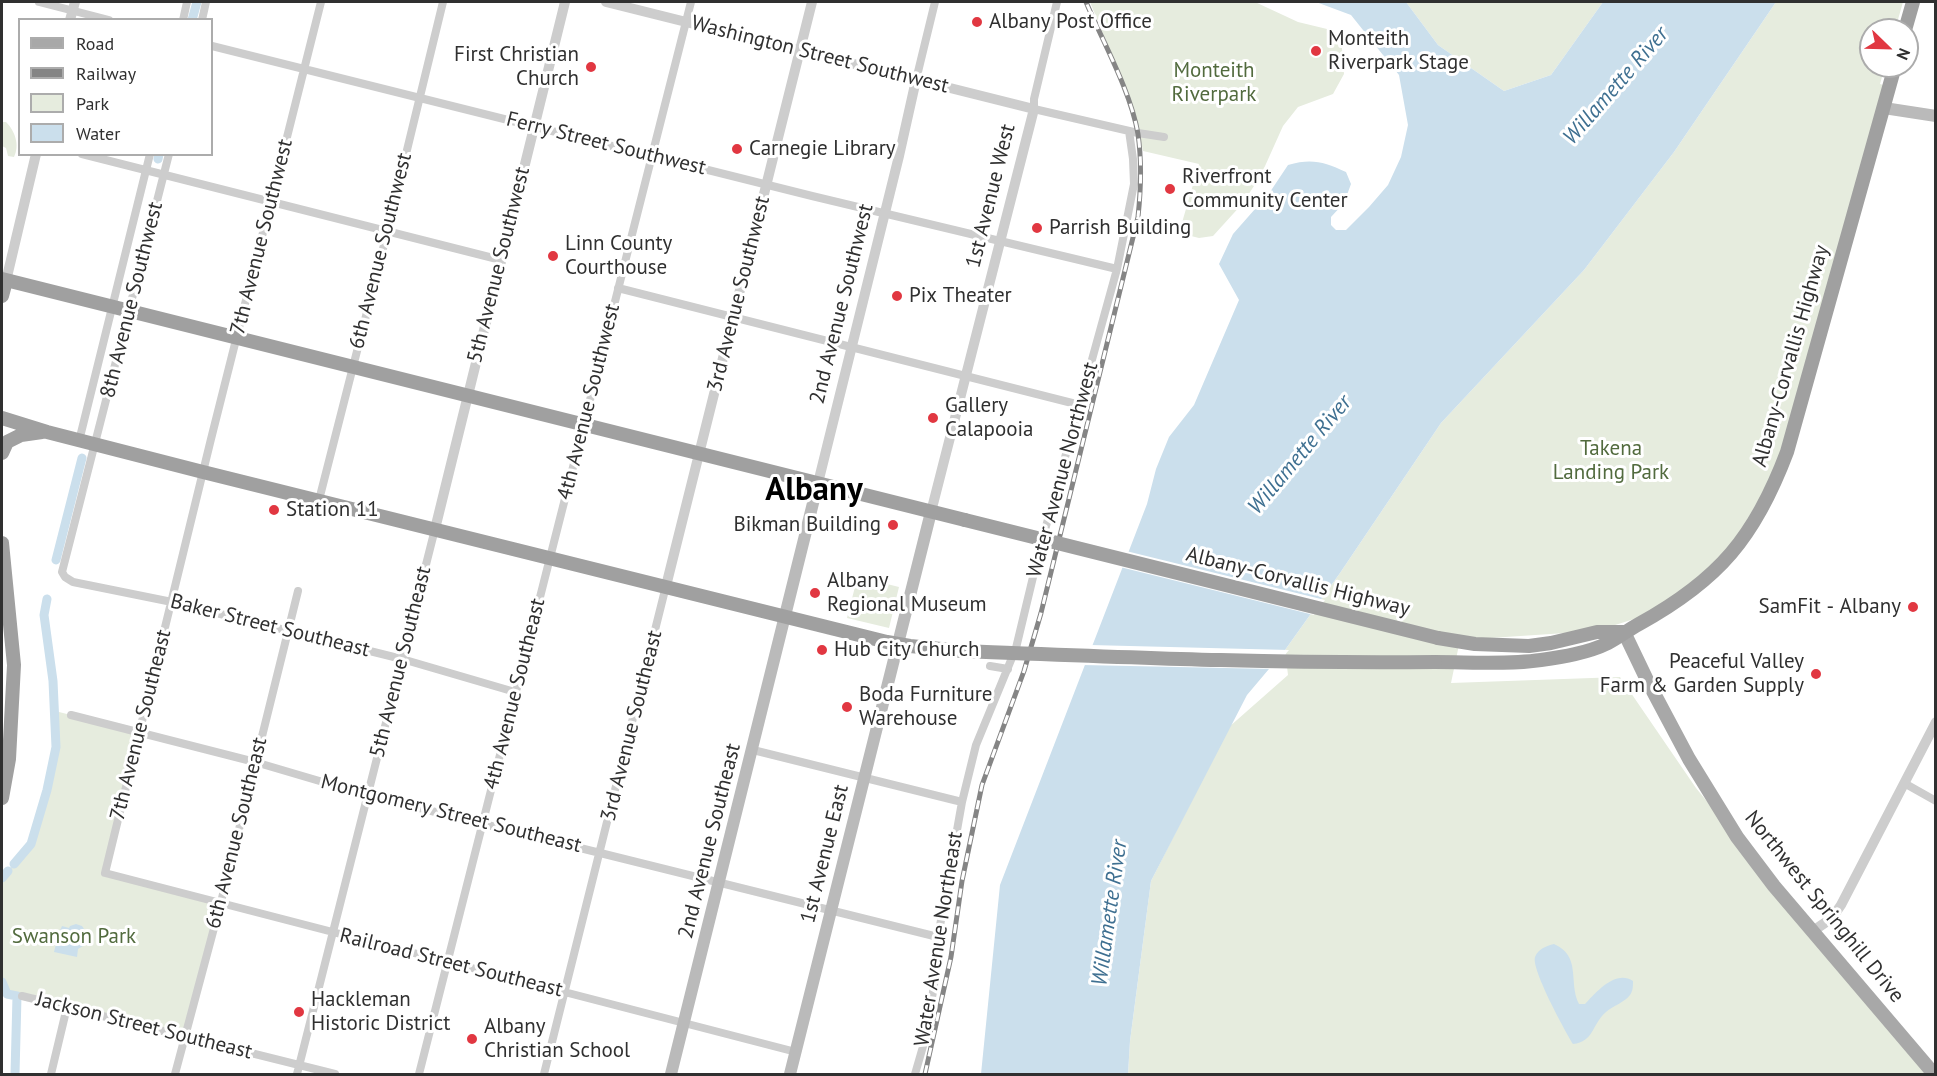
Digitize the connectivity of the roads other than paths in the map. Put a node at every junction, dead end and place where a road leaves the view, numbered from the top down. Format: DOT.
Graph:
graph roads {
  1 [pos="39,2"];
  2 [pos="187,2"];
  3 [pos="206,2"];
  4 [pos="321,2"];
  5 [pos="443,2"];
  6 [pos="565,2"];
  7 [pos="606,2"];
  8 [pos="690,2"];
  9 [pos="812,2"];
  10 [pos="935,2"];
  11 [pos="1057,2"];
  12 [pos="1913,2"];
  13 [pos="73,10"];
  14 [pos="102,18"];
  15 [pos="183,18"];
  16 [pos="202,18"];
  17 [pos="1908,18"];
  18 [pos="685,21"];
  19 [pos="213,46"];
  20 [pos="800,51"];
  21 [pos="304,68"];
  22 [pos="1892,78"];
  23 [pos="916,80"];
  24 [pos="419,97"];
  25 [pos="1884,108"];
  26 [pos="1034,109"];
  27 [pos="1935,116"];
  28 [pos="534,126"];
  29 [pos="1129,131"];
  30 [pos="1164,137"];
  31 [pos="651,155"];
  32 [pos="35,156"];
  33 [pos="90,156"];
  34 [pos="150,156"];
  35 [pos="169,156"];
  36 [pos="146,171"];
  37 [pos="164,175"];
  38 [pos="766,184"];
  39 [pos="270,202"];
  40 [pos="884,213"];
  41 [pos="387,232"];
  42 [pos="1000,242"];
  43 [pos="501,260"];
  44 [pos="1117,269"];
  45 [pos="4,280"];
  46 [pos="618,288"];
  47 [pos="2,296"];
  48 [pos="112,305"];
  49 [pos="129,309"];
  50 [pos="733,316"];
  51 [pos="237,336"];
  52 [pos="852,346"];
  53 [pos="353,366"];
  54 [pos="966,375"];
  55 [pos="467,395"];
  56 [pos="1080,405"];
  57 [pos="2,418"];
  58 [pos="583,424"];
  59 [pos="47,432"];
  60 [pos="79,441"];
  61 [pos="3,445"];
  62 [pos="96,445"];
  63 [pos="699,452"];
  64 [pos="203,472"];
  65 [pos="818,483"];
  66 [pos="320,500"];
  67 [pos="931,512"];
  68 [pos="435,529"];
  69 [pos="2,543"];
  70 [pos="550,558"];
  71 [pos="62,572"];
  72 [pos="666,586"];
  73 [pos="298,591"];
  74 [pos="172,602"];
  75 [pos="786,617"];
  76 [pos="288,631"];
  77 [pos="1624,632"];
  78 [pos="898,644"];
  79 [pos="402,659"];
  80 [pos="990,666"];
  81 [pos="1008,669"];
  82 [pos="515,692"];
  83 [pos="71,715"];
  84 [pos="1935,722"];
  85 [pos="139,732"];
  86 [pos="753,750"];
  87 [pos="255,762"];
  88 [pos="865,778"];
  89 [pos="1904,783"];
  90 [pos="367,795"];
  91 [pos="2,798"];
  92 [pos="1935,801"];
  93 [pos="962,802"];
  94 [pos="482,823"];
  95 [pos="600,853"];
  96 [pos="105,873"];
  97 [pos="719,882"];
  98 [pos="221,902"];
  99 [pos="831,910"];
  100 [pos="1813,931"];
  101 [pos="332,933"];
  102 [pos="938,937"];
  103 [pos="447,962"];
  104 [pos="566,992"];
  105 [pos="22,996"];
  106 [pos="68,1007"];
  107 [pos="684,1024"];
  108 [pos="186,1036"];
  109 [pos="796,1052"];
  110 [pos="299,1070"];
  111 [pos="51,1074"];
  112 [pos="175,1074"];
  113 [pos="335,1074"];
  114 [pos="419,1074"];
  115 [pos="544,1074"];
  116 [pos="670,1074"];
  117 [pos="790,1074"];
  118 [pos="915,1074"];
  119 [pos="1934,1074"];
  1 -- 13 [label="street"];
  2 -- 15 [label="street"];
  3 -- 16 [label="street"];
  4 -- 21 [label="street, 7th Avenue Southwest"];
  5 -- 24 [label="street, 6th Avenue Southwest"];
  6 -- 28 [label="street, 5th Avenue Southwest"];
  7 -- 18 [label="street, Washington Street Southwest"];
  8 -- 18 [label="street, 4th Avenue Southwest"];
  9 -- 20 [label="street, 3rd Avenue Southwest"];
  10 -- 23 [label="street, 2nd Avenue Southwest"];
  11 -- 26 [label="street, 1st Avenue West"];
  12 -- 17 [label="highway"];
  13 -- 14 [label="street"];
  18 -- 20 [label="street, Washington Street Southwest"];
  18 -- 31 [label="street, 4th Avenue Southwest"];
  19 -- 21 [label="street, Ferry Street Southwest"];
  20 -- 23 [label="street, Washington Street Southwest"];
  20 -- 38 [label="street, 3rd Avenue Southwest"];
  21 -- 24 [label="street, Ferry Street Southwest"];
  21 -- 39 [label="street, 7th Avenue Southwest"];
  22 -- 25 [label="highway, Albany-Corvallis Highway"];
  23 -- 26 [label="street, Washington Street Southwest"];
  23 -- 40 [label="street, 2nd Avenue Southwest"];
  24 -- 28 [label="street, Ferry Street Southwest"];
  24 -- 41 [label="street, 6th Avenue Southwest"];
  25 -- 27 [label="main road"];
  25 -- 77 [label="highway, Albany-Corvallis Highway"];
  26 -- 29 [label="street"];
  26 -- 42 [label="street, 1st Avenue West"];
  28 -- 31 [label="street, Ferry Street Southwest"];
  28 -- 43 [label="street, 5th Avenue Southwest"];
  29 -- 30 [label="street"];
  29 -- 44 [label="street, Water Avenue Northwest"];
  31 -- 38 [label="street, Ferry Street Southwest"];
  31 -- 46 [label="street, 4th Avenue Southwest"];
  32 -- 45 [label="street"];
  33 -- 36 [label="street"];
  34 -- 36 [label="street, 8th Avenue Southwest"];
  35 -- 37 [label="street, 8th Avenue Southwest"];
  36 -- 37 [label="street"];
  36 -- 48 [label="street, 8th Avenue Southwest"];
  37 -- 39 [label="street"];
  37 -- 49 [label="street, 8th Avenue Southwest"];
  38 -- 40 [label="street, Ferry Street Southwest"];
  38 -- 50 [label="street, 3rd Avenue Southwest"];
  39 -- 41 [label="street"];
  39 -- 51 [label="street, 7th Avenue Southwest"];
  40 -- 42 [label="street, Ferry Street Southwest"];
  40 -- 52 [label="street, 2nd Avenue Southwest"];
  41 -- 43 [label="street"];
  41 -- 53 [label="street, 6th Avenue Southwest"];
  42 -- 44 [label="street, Ferry Street Southwest"];
  42 -- 54 [label="street, 1st Avenue West"];
  43 -- 55 [label="street, 5th Avenue Southwest"];
  44 -- 56 [label="street, Water Avenue Northwest"];
  45 -- 47 [label="highway"];
  45 -- 48 [label="highway, Albany-Corvallis Highway"];
  46 -- 50 [label="street"];
  46 -- 58 [label="street, 4th Avenue Southwest"];
  48 -- 49 [label="highway, Albany-Corvallis Highway"];
  48 -- 60 [label="street, 8th Avenue Southwest"];
  49 -- 51 [label="highway, Albany-Corvallis Highway"];
  49 -- 62 [label="street, 8th Avenue Southwest"];
  50 -- 52 [label="street"];
  50 -- 63 [label="street, 3rd Avenue Southwest"];
  51 -- 53 [label="highway, Albany-Corvallis Highway"];
  51 -- 64 [label="street, 7th Avenue Southwest"];
  52 -- 54 [label="street"];
  52 -- 65 [label="street, 2nd Avenue Southwest"];
  53 -- 55 [label="highway, Albany-Corvallis Highway"];
  53 -- 66 [label="street, 6th Avenue Southwest"];
  54 -- 56 [label="street"];
  54 -- 67 [label="street, 1st Avenue West"];
  55 -- 58 [label="highway, Albany-Corvallis Highway"];
  55 -- 68 [label="street, 5th Avenue Southwest"];
  56 -- 81 [label="street, Water Avenue Northwest"];
  57 -- 59 [label="highway, Albany-Corvallis Highway"];
  58 -- 63 [label="highway, Albany-Corvallis Highway"];
  58 -- 70 [label="street, 4th Avenue Southwest"];
  59 -- 60 [label="highway, Albany-Corvallis Highway"];
  59 -- 61 [label="highway"];
  60 -- 62 [label="highway, Albany-Corvallis Highway"];
  62 -- 64 [label="highway, Albany-Corvallis Highway"];
  62 -- 71 [label="street, 8th Avenue Southwest"];
  63 -- 65 [label="highway, Albany-Corvallis Highway"];
  63 -- 72 [label="street, 3rd Avenue Southwest"];
  64 -- 66 [label="highway, Albany-Corvallis Highway"];
  64 -- 74 [label="street, 7th Avenue Southeast"];
  65 -- 67 [label="highway, Albany-Corvallis Highway"];
  65 -- 75 [label="main road, 2nd Avenue Southwest"];
  66 -- 68 [label="highway, Albany-Corvallis Highway"];
  67 -- 77 [label="highway, Albany-Corvallis Highway, bridge"];
  67 -- 78 [label="main road, 1st Avenue West"];
  68 -- 70 [label="highway, Albany-Corvallis Highway"];
  68 -- 79 [label="street, 5th Avenue Southeast"];
  69 -- 91 [label="highway"];
  70 -- 72 [label="highway, Albany-Corvallis Highway"];
  70 -- 82 [label="street, 4th Avenue Southeast"];
  71 -- 74 [label="street, Baker Street Southeast"];
  72 -- 75 [label="highway, Albany-Corvallis Highway"];
  72 -- 95 [label="street, 3rd Avenue Southeast"];
  73 -- 76 [label="street, 6th Avenue Southeast"];
  74 -- 76 [label="street, Baker Street Southeast"];
  74 -- 85 [label="street, 7th Avenue Southeast"];
  75 -- 78 [label="highway, Albany-Corvallis Highway"];
  75 -- 86 [label="main road, 2nd Avenue Southeast"];
  76 -- 79 [label="street, Baker Street Southeast"];
  76 -- 87 [label="street, 6th Avenue Southeast"];
  77 -- 78 [label="highway, Albany-Corvallis Highway, bridge"];
  77 -- 100 [label="main road, Northwest Springhill Drive"];
  78 -- 88 [label="main road, 1st Avenue East"];
  79 -- 82 [label="street, Baker Street Southeast"];
  79 -- 90 [label="street, 5th Avenue Southeast"];
  80 -- 81 [label="street"];
  81 -- 93 [label="street, Water Avenue Northwest"];
  82 -- 94 [label="street, 4th Avenue Southeast"];
  83 -- 85 [label="street, Montgomery Street Southeast"];
  84 -- 89 [label="street"];
  85 -- 87 [label="street, Montgomery Street Southeast"];
  85 -- 96 [label="street, 7th Avenue Southeast"];
  86 -- 88 [label="street"];
  86 -- 97 [label="main road, 2nd Avenue Southeast"];
  87 -- 90 [label="street, Montgomery Street Southeast"];
  87 -- 98 [label="street, 6th Avenue Southeast"];
  88 -- 93 [label="street"];
  88 -- 99 [label="main road, 1st Avenue East"];
  89 -- 92 [label="street"];
  89 -- 100 [label="street"];
  90 -- 94 [label="street, Montgomery Street Southeast"];
  90 -- 101 [label="street, 5th Avenue Southeast"];
  93 -- 102 [label="street, Water Avenue Northeast"];
  94 -- 95 [label="street, Montgomery Street Southeast"];
  94 -- 103 [label="street, 4th Avenue Southeast"];
  95 -- 97 [label="street, Montgomery Street Southeast"];
  95 -- 104 [label="street, 3rd Avenue Southeast"];
  96 -- 98 [label="street, Railroad Street Southeast"];
  97 -- 99 [label="street, Montgomery Street Southeast"];
  97 -- 107 [label="main road, 2nd Avenue Southeast"];
  98 -- 101 [label="street, Railroad Street Southeast"];
  98 -- 108 [label="street, 6th Avenue Southeast"];
  99 -- 102 [label="street, Montgomery Street Southeast"];
  99 -- 109 [label="main road, 1st Avenue East"];
  100 -- 119 [label="main road, Northwest Springhill Drive"];
  101 -- 103 [label="street, Railroad Street Southeast"];
  101 -- 110 [label="street, 5th Avenue Southeast"];
  102 -- 118 [label="street, Water Avenue Northeast"];
  103 -- 104 [label="street, Railroad Street Southeast"];
  103 -- 114 [label="street, 4th Avenue Southeast"];
  104 -- 107 [label="street, Railroad Street Southeast"];
  104 -- 115 [label="street, 3rd Avenue Southeast"];
  105 -- 106 [label="street, Jackson Street Southeast"];
  106 -- 108 [label="street, Jackson Street Southeast"];
  106 -- 111 [label="street"];
  107 -- 109 [label="street, Railroad Street Southeast"];
  107 -- 116 [label="main road, 2nd Avenue Southeast"];
  108 -- 110 [label="street, Jackson Street Southeast"];
  108 -- 112 [label="street, 6th Avenue Southeast"];
  109 -- 117 [label="main road, 1st Avenue East"];
  110 -- 113 [label="street, Jackson Street Southeast"];
}
